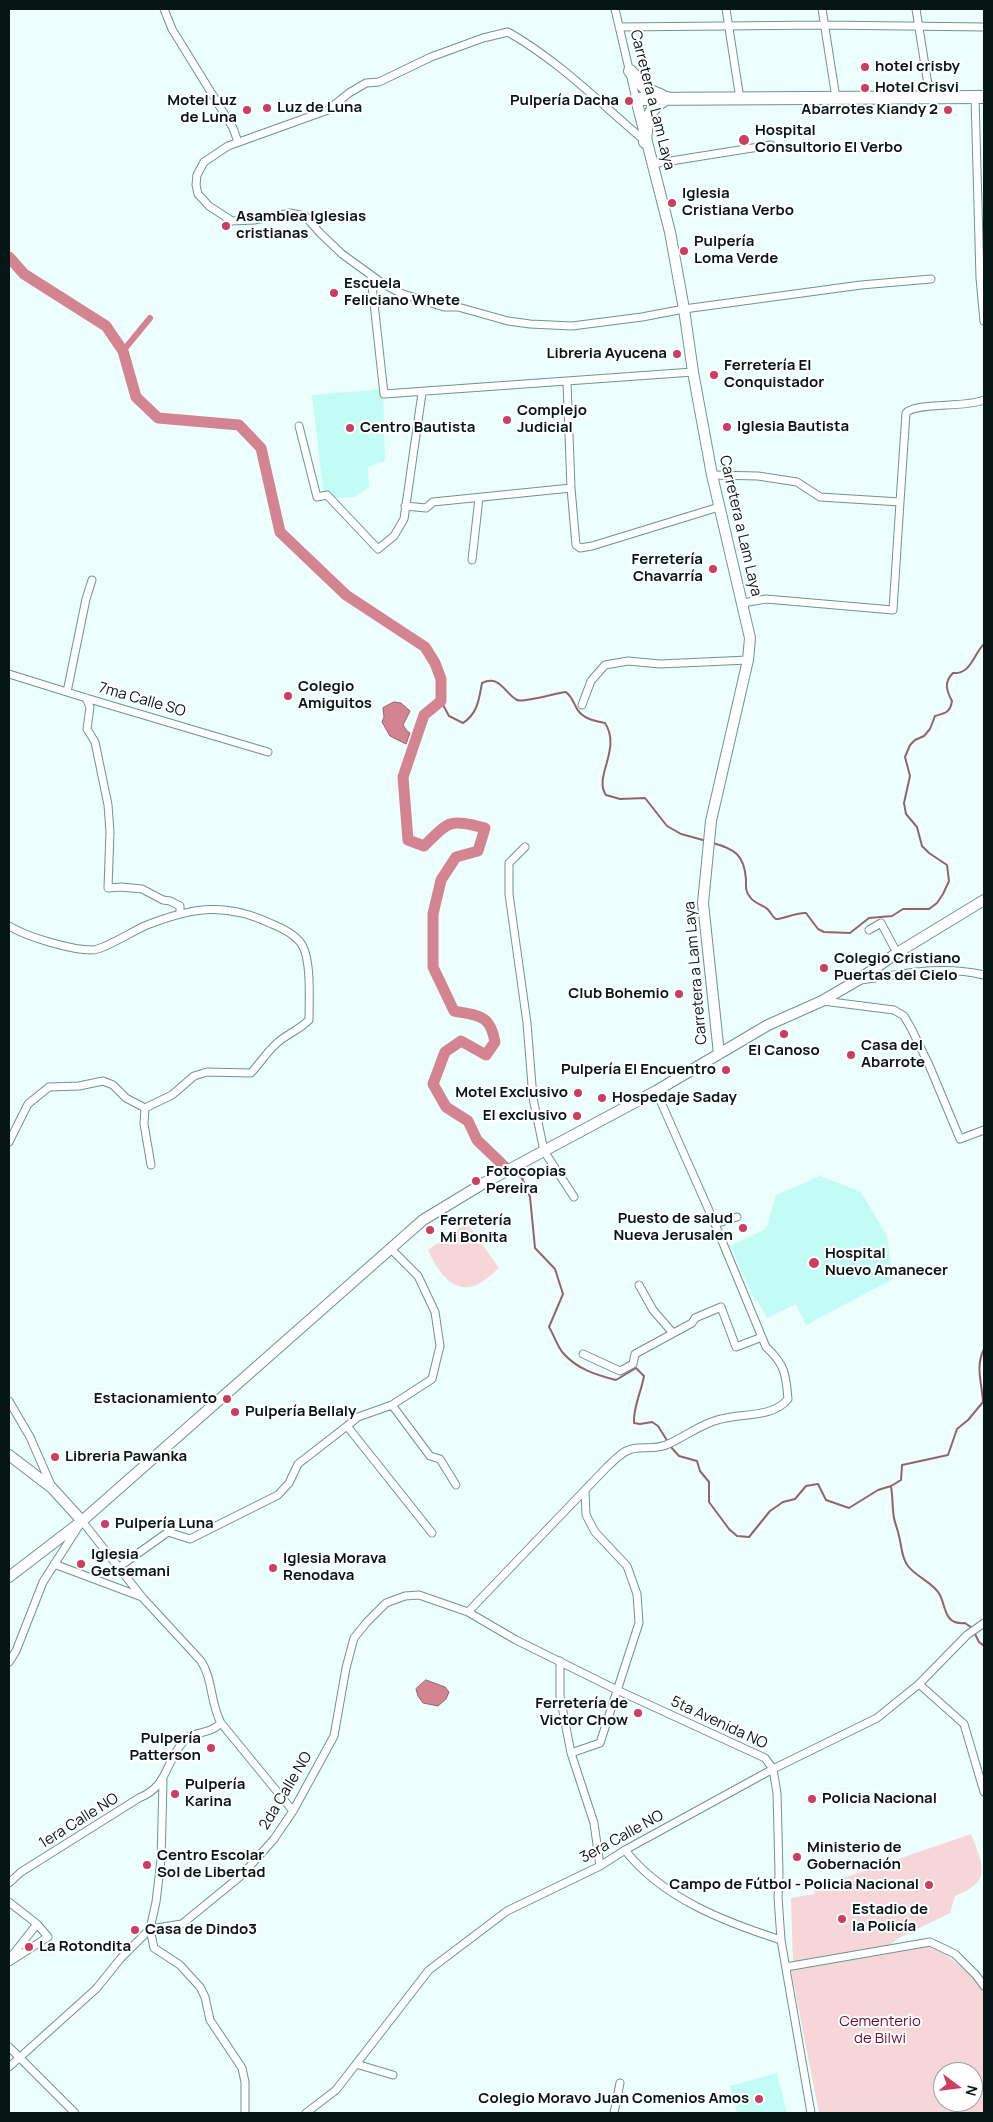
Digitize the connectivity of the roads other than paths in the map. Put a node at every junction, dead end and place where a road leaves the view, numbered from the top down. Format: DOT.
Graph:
graph roads {
  1 [pos="164,9"];
  2 [pos="615,9"];
  3 [pos="726,9"];
  4 [pos="822,9"];
  5 [pos="916,9"];
  6 [pos="825,25"];
  7 [pos="919,26"];
  8 [pos="619,27"];
  9 [pos="728,27"];
  10 [pos="984,27"];
  11 [pos="630,71"];
  12 [pos="930,97"];
  13 [pos="979,97"];
  14 [pos="667,98"];
  15 [pos="836,98"];
  16 [pos="740,99"];
  17 [pos="636,100"];
  18 [pos="238,142"];
  19 [pos="645,142"];
  20 [pos="771,145"];
  21 [pos="652,164"];
  22 [pos="371,276"];
  23 [pos="982,278"];
  24 [pos="931,279"];
  25 [pos="684,308"];
  26 [pos="984,321"];
  27 [pos="693,372"];
  28 [pos="567,382"];
  29 [pos="422,393"];
  30 [pos="984,400"];
  31 [pos="299,426"];
  32 [pos="712,475"];
  33 [pos="571,488"];
  34 [pos="479,498"];
  35 [pos="900,502"];
  36 [pos="405,506"];
  37 [pos="719,506"];
  38 [pos="472,560"];
  39 [pos="92,580"];
  40 [pos="743,603"];
  41 [pos="748,660"];
  42 [pos="9,674"];
  43 [pos="67,692"];
  44 [pos="86,698"];
  45 [pos="582,704"];
  46 [pos="268,752"];
  47 [pos="526,846"];
  48 [pos="984,900"];
  49 [pos="180,914"];
  50 [pos="9,926"];
  51 [pos="869,930"];
  52 [pos="897,953"];
  53 [pos="984,975"];
  54 [pos="858,980"];
  55 [pos="822,1000"];
  56 [pos="719,1054"];
  57 [pos="656,1091"];
  58 [pos="144,1108"];
  59 [pos="984,1130"];
  60 [pos="9,1142"];
  61 [pos="548,1149"];
  62 [pos="152,1165"];
  63 [pos="574,1198"];
  64 [pos="737,1217"];
  65 [pos="715,1224"];
  66 [pos="390,1248"];
  67 [pos="638,1285"];
  68 [pos="672,1332"];
  69 [pos="762,1338"];
  70 [pos="583,1354"];
  71 [pos="9,1400"];
  72 [pos="392,1405"];
  73 [pos="347,1426"];
  74 [pos="9,1455"];
  75 [pos="456,1485"];
  76 [pos="52,1488"];
  77 [pos="585,1491"];
  78 [pos="82,1521"];
  79 [pos="432,1533"];
  80 [pos="54,1564"];
  81 [pos="119,1567"];
  82 [pos="9,1577"];
  83 [pos="419,1595"];
  84 [pos="142,1597"];
  85 [pos="468,1612"];
  86 [pos="984,1623"];
  87 [pos="560,1661"];
  88 [pos="9,1662"];
  89 [pos="919,1684"];
  90 [pos="617,1690"];
  91 [pos="221,1723"];
  92 [pos="571,1753"];
  93 [pos="773,1769"];
  94 [pos="163,1781"];
  95 [pos="984,1792"];
  96 [pos="293,1811"];
  97 [pos="624,1850"];
  98 [pos="600,1866"];
  99 [pos="9,1883"];
  100 [pos="9,1902"];
  101 [pos="37,1924"];
  102 [pos="150,1929"];
  103 [pos="781,1940"];
  104 [pos="9,1961"];
  105 [pos="786,1967"];
  106 [pos="984,1986"];
  107 [pos="9,2047"];
  108 [pos="19,2056"];
  109 [pos="356,2064"];
  110 [pos="9,2067"];
  111 [pos="392,2075"];
  112 [pos="620,2083"];
  113 [pos="75,2113"];
  114 [pos="245,2113"];
  115 [pos="306,2113"];
  116 [pos="614,2113"];
  117 [pos="810,2113"];
  1 -- 18 [label="street"];
  2 -- 8 [label="street, Carretera a Lam Laya"];
  3 -- 9 [label="street"];
  4 -- 6 [label="street"];
  5 -- 7 [label="street"];
  6 -- 7 [label="street"];
  6 -- 9 [label="street"];
  6 -- 15 [label="street"];
  7 -- 10 [label="street"];
  7 -- 12 [label="street"];
  8 -- 9 [label="street"];
  8 -- 11 [label="street, Carretera a Lam Laya"];
  9 -- 16 [label="street"];
  11 -- 14 [label="highway"];
  11 -- 17 [label="street, Carretera a Lam Laya"];
  12 -- 13 [label="highway"];
  12 -- 15 [label="highway"];
  13 -- 23 [label="street"];
  14 -- 16 [label="highway"];
  14 -- 17 [label="highway"];
  14 -- 19 [label="highway"];
  15 -- 16 [label="highway"];
  17 -- 19 [label="main road, Carretera a Lam Laya"];
  18 -- 19 [label="street"];
  18 -- 22 [label="street"];
  19 -- 21 [label="main road, Carretera a Lam Laya"];
  20 -- 21 [label="street"];
  21 -- 25 [label="main road, Carretera a Lam Laya"];
  22 -- 25 [label="street"];
  22 -- 29 [label="street"];
  23 -- 26 [label="street"];
  24 -- 25 [label="street"];
  25 -- 27 [label="main road, Carretera a Lam Laya"];
  27 -- 28 [label="street"];
  27 -- 32 [label="main road, Carretera a Lam Laya"];
  28 -- 29 [label="street"];
  28 -- 33 [label="street"];
  29 -- 36 [label="street"];
  30 -- 35 [label="street"];
  31 -- 36 [label="street"];
  32 -- 35 [label="street"];
  32 -- 37 [label="main road, Carretera a Lam Laya"];
  33 -- 34 [label="street"];
  33 -- 37 [label="street"];
  34 -- 36 [label="street"];
  34 -- 38 [label="street"];
  35 -- 40 [label="street"];
  37 -- 40 [label="main road, Carretera a Lam Laya"];
  39 -- 43 [label="street"];
  40 -- 41 [label="main road, Carretera a Lam Laya"];
  41 -- 45 [label="street"];
  41 -- 56 [label="main road, Carretera a Lam Laya"];
  42 -- 43 [label="street, 7ma Calle SO"];
  43 -- 44 [label="street, 7ma Calle SO"];
  44 -- 46 [label="street, 7ma Calle SO"];
  44 -- 49 [label="street"];
  47 -- 61 [label="street"];
  48 -- 52 [label="main road"];
  49 -- 50 [label="street"];
  49 -- 58 [label="street"];
  51 -- 52 [label="street"];
  52 -- 54 [label="main road"];
  53 -- 54 [label="street"];
  54 -- 55 [label="main road"];
  55 -- 56 [label="main road"];
  55 -- 59 [label="street"];
  56 -- 57 [label="main road"];
  57 -- 61 [label="main road"];
  57 -- 65 [label="street"];
  58 -- 60 [label="street"];
  58 -- 62 [label="street"];
  61 -- 63 [label="street"];
  61 -- 66 [label="main road"];
  64 -- 65 [label="street"];
  65 -- 69 [label="street"];
  66 -- 72 [label="street"];
  66 -- 78 [label="main road"];
  67 -- 68 [label="street"];
  68 -- 69 [label="street"];
  68 -- 70 [label="street"];
  69 -- 77 [label="street"];
  71 -- 76 [label="street"];
  72 -- 73 [label="street"];
  72 -- 75 [label="street"];
  73 -- 79 [label="street"];
  73 -- 81 [label="street"];
  74 -- 76 [label="main road"];
  76 -- 78 [label="main road"];
  77 -- 85 [label="street"];
  77 -- 90 [label="street"];
  78 -- 80 [label="street"];
  78 -- 81 [label="street"];
  78 -- 82 [label="main road"];
  80 -- 84 [label="street"];
  80 -- 88 [label="street"];
  81 -- 84 [label="street"];
  83 -- 85 [label="street, 5ta Avenida NO"];
  83 -- 96 [label="street, 2da Calle NO"];
  84 -- 91 [label="street"];
  85 -- 87 [label="street, 5ta Avenida NO"];
  86 -- 89 [label="street, 3era Calle NO"];
  87 -- 90 [label="street, 5ta Avenida NO"];
  87 -- 92 [label="street"];
  89 -- 93 [label="street, 3era Calle NO"];
  89 -- 95 [label="street"];
  90 -- 92 [label="street"];
  90 -- 93 [label="street, 5ta Avenida NO"];
  91 -- 94 [label="street"];
  91 -- 96 [label="street"];
  92 -- 98 [label="street"];
  93 -- 97 [label="street, 3era Calle NO"];
  93 -- 103 [label="street, 5ta Avenida NO"];
  94 -- 99 [label="street, 1era Calle NO"];
  94 -- 102 [label="street"];
  96 -- 102 [label="street, 2da Calle NO"];
  97 -- 98 [label="street, 3era Calle NO"];
  97 -- 103 [label="street"];
  98 -- 109 [label="street, 3era Calle NO"];
  100 -- 101 [label="street"];
  101 -- 104 [label="street"];
  101 -- 104 [label="street"];
  102 -- 108 [label="street"];
  102 -- 114 [label="street"];
  103 -- 105 [label="street, 5ta Avenida NO"];
  105 -- 106 [label="street"];
  105 -- 117 [label="street, 5ta Avenida NO"];
  107 -- 108 [label="street"];
  108 -- 110 [label="street"];
  108 -- 113 [label="street"];
  109 -- 111 [label="street"];
  109 -- 115 [label="street, 3era Calle NO"];
  112 -- 116 [label="street"];
}
